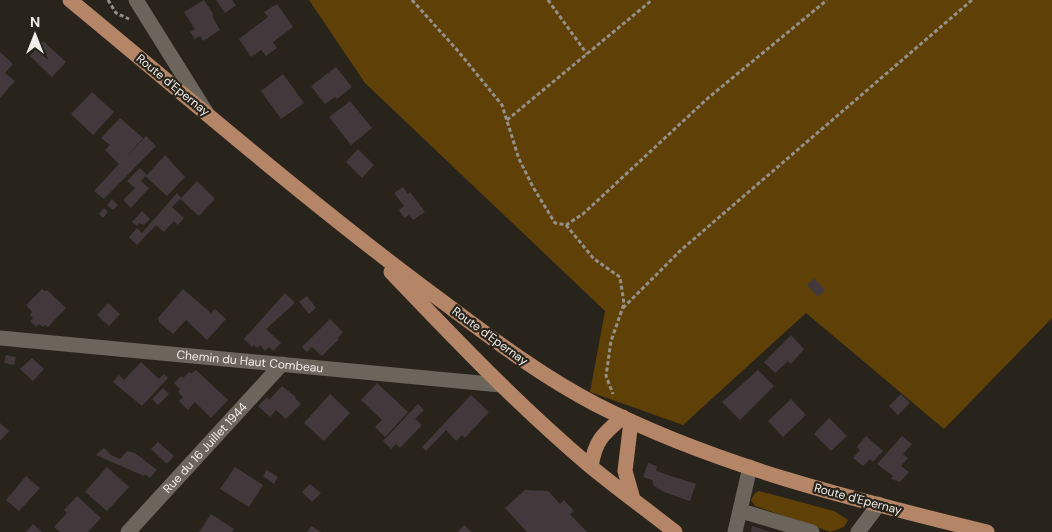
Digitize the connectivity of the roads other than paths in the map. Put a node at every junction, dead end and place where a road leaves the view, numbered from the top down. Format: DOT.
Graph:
graph roads {
  1 [pos="70,0"];
  2 [pos="136,0"];
  3 [pos="206,112"];
  4 [pos="360,240"];
  5 [pos="0,338"];
  6 [pos="282,364"];
  7 [pos="501,385"];
  8 [pos="627,419"];
  9 [pos="591,467"];
  10 [pos="750,467"];
  11 [pos="633,499"];
  12 [pos="879,504"];
  13 [pos="741,511"];
  14 [pos="128,532"];
  15 [pos="675,532"];
  16 [pos="735,532"];
  17 [pos="812,532"];
  18 [pos="858,532"];
  19 [pos="987,532"];
  1 -- 3 [label="main road, Route d'Epernay"];
  2 -- 3 [label="street"];
  3 -- 4 [label="main road, Route d'Epernay"];
  4 -- 7 [label="main road"];
  4 -- 8 [label="main road, Route d'Epernay"];
  5 -- 6 [label="street, Chemin du Haut Combeau"];
  6 -- 7 [label="street, Chemin du Haut Combeau"];
  6 -- 14 [label="street, Rue du 16 Juillet 1944"];
  7 -- 9 [label="main road"];
  8 -- 9 [label="main road"];
  8 -- 10 [label="main road, Route d'Epernay"];
  8 -- 11 [label="main road"];
  9 -- 11 [label="main road"];
  10 -- 12 [label="main road, Route d'Epernay"];
  10 -- 13 [label="street"];
  11 -- 15 [label="main road"];
  12 -- 18 [label="street"];
  12 -- 19 [label="main road, Route d'Epernay"];
  13 -- 16 [label="street"];
  13 -- 17 [label="street"];
}
